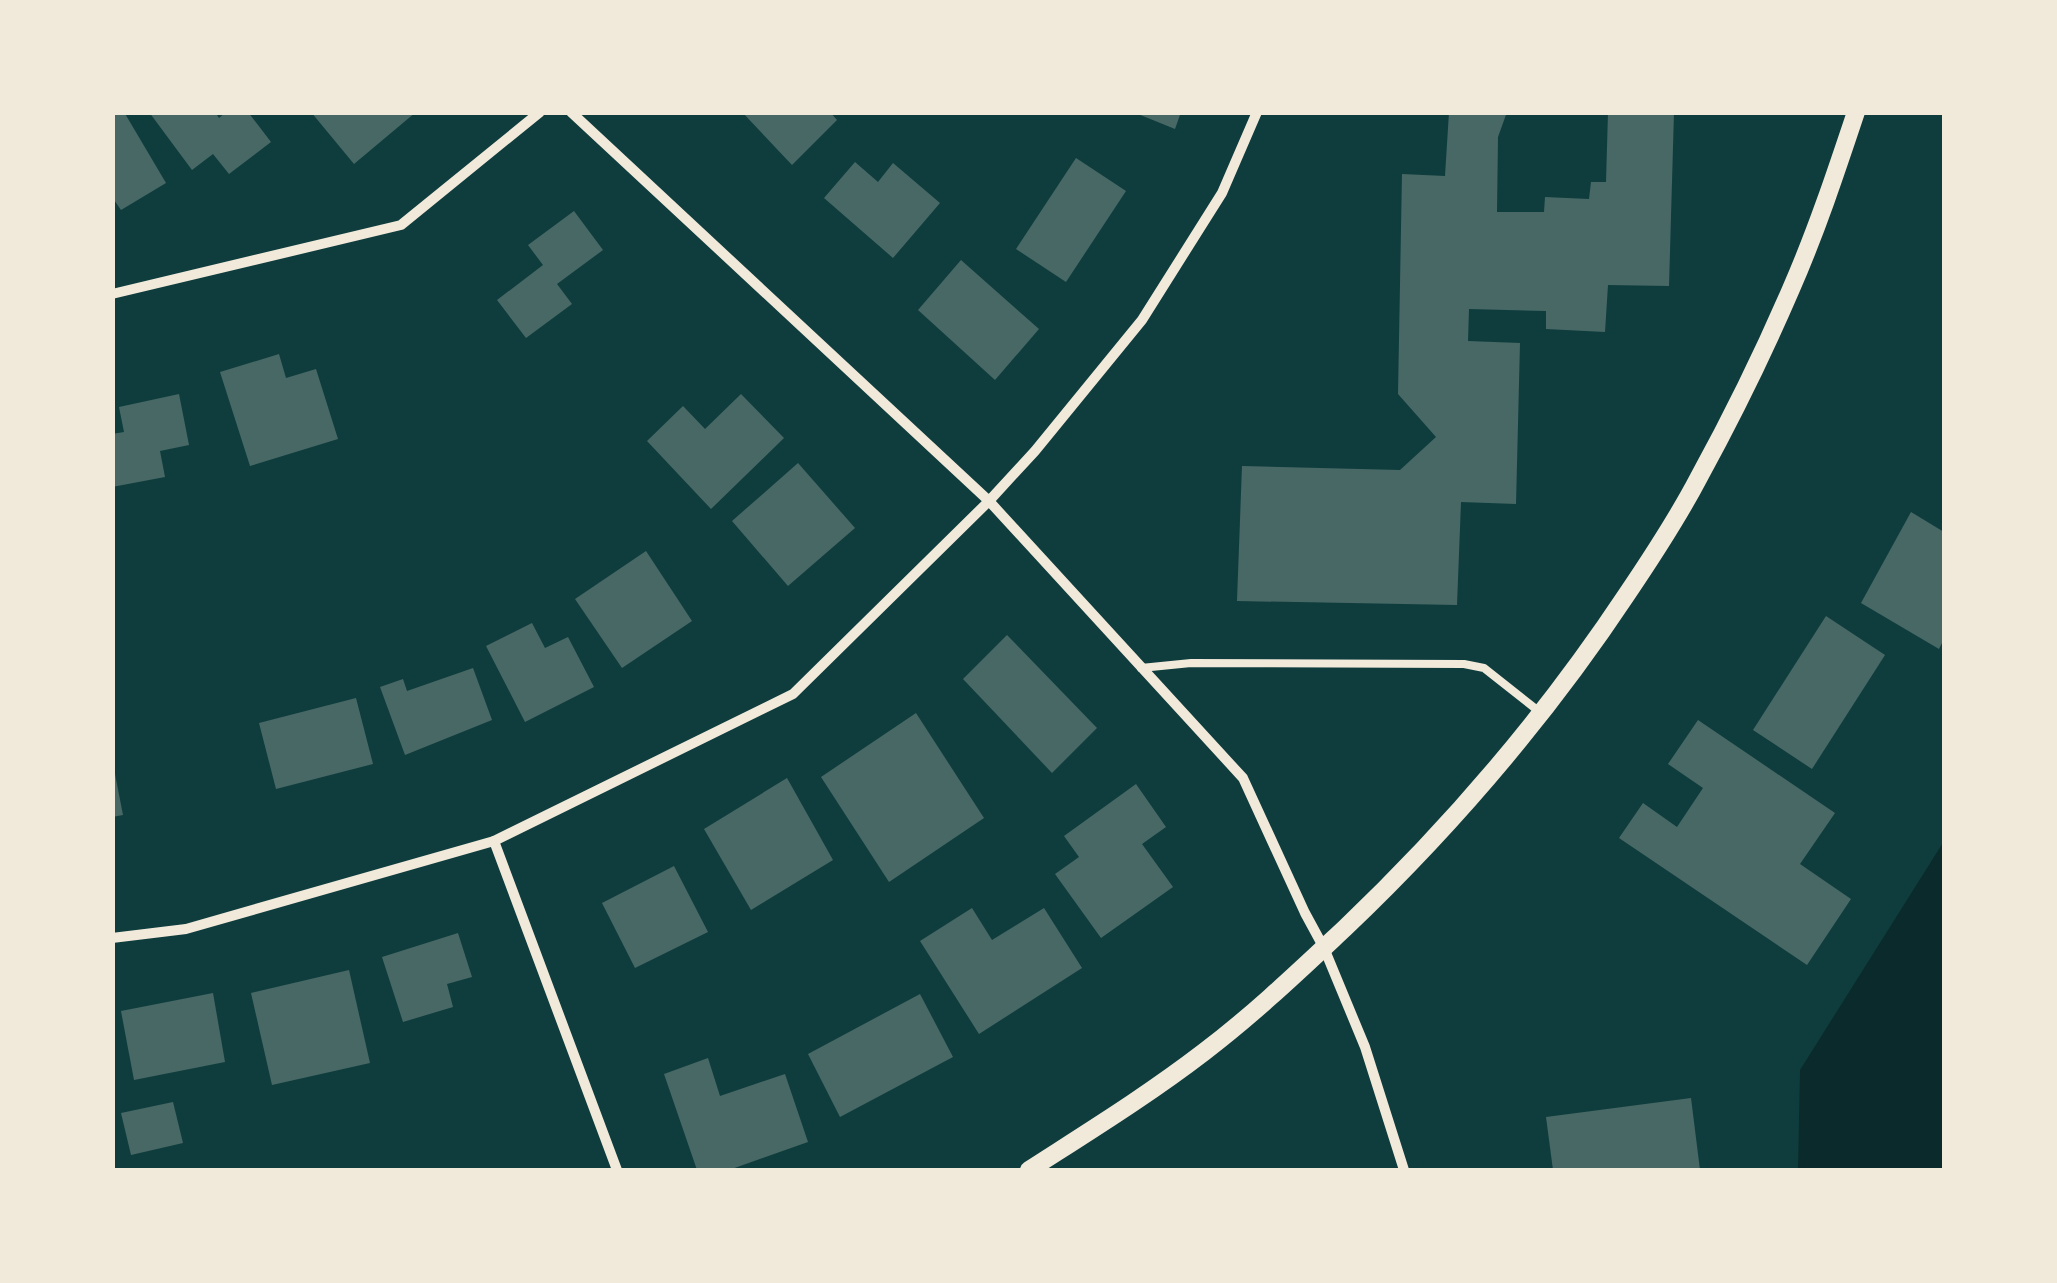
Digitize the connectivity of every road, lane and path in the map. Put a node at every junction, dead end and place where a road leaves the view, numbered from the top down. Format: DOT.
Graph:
graph roads {
  1 [pos="540,112"];
  2 [pos="572,112"];
  3 [pos="1257,112"];
  4 [pos="1856,112"];
  5 [pos="112,294"];
  6 [pos="988,501"];
  7 [pos="1141,668"];
  8 [pos="1541,713"];
  9 [pos="494,841"];
  10 [pos="112,938"];
  11 [pos="1324,948"];
  12 [pos="616,1170"];
  13 [pos="1029,1170"];
  14 [pos="1404,1170"];
  1 -- 5 [label="street"];
  2 -- 6 [label="street"];
  3 -- 6 [label="street"];
  4 -- 8 [label="street"];
  6 -- 7 [label="street"];
  6 -- 9 [label="street"];
  7 -- 8 [label="lane"];
  7 -- 11 [label="street"];
  8 -- 11 [label="street"];
  9 -- 10 [label="street"];
  9 -- 12 [label="street"];
  11 -- 13 [label="street"];
  11 -- 14 [label="street"];
}
